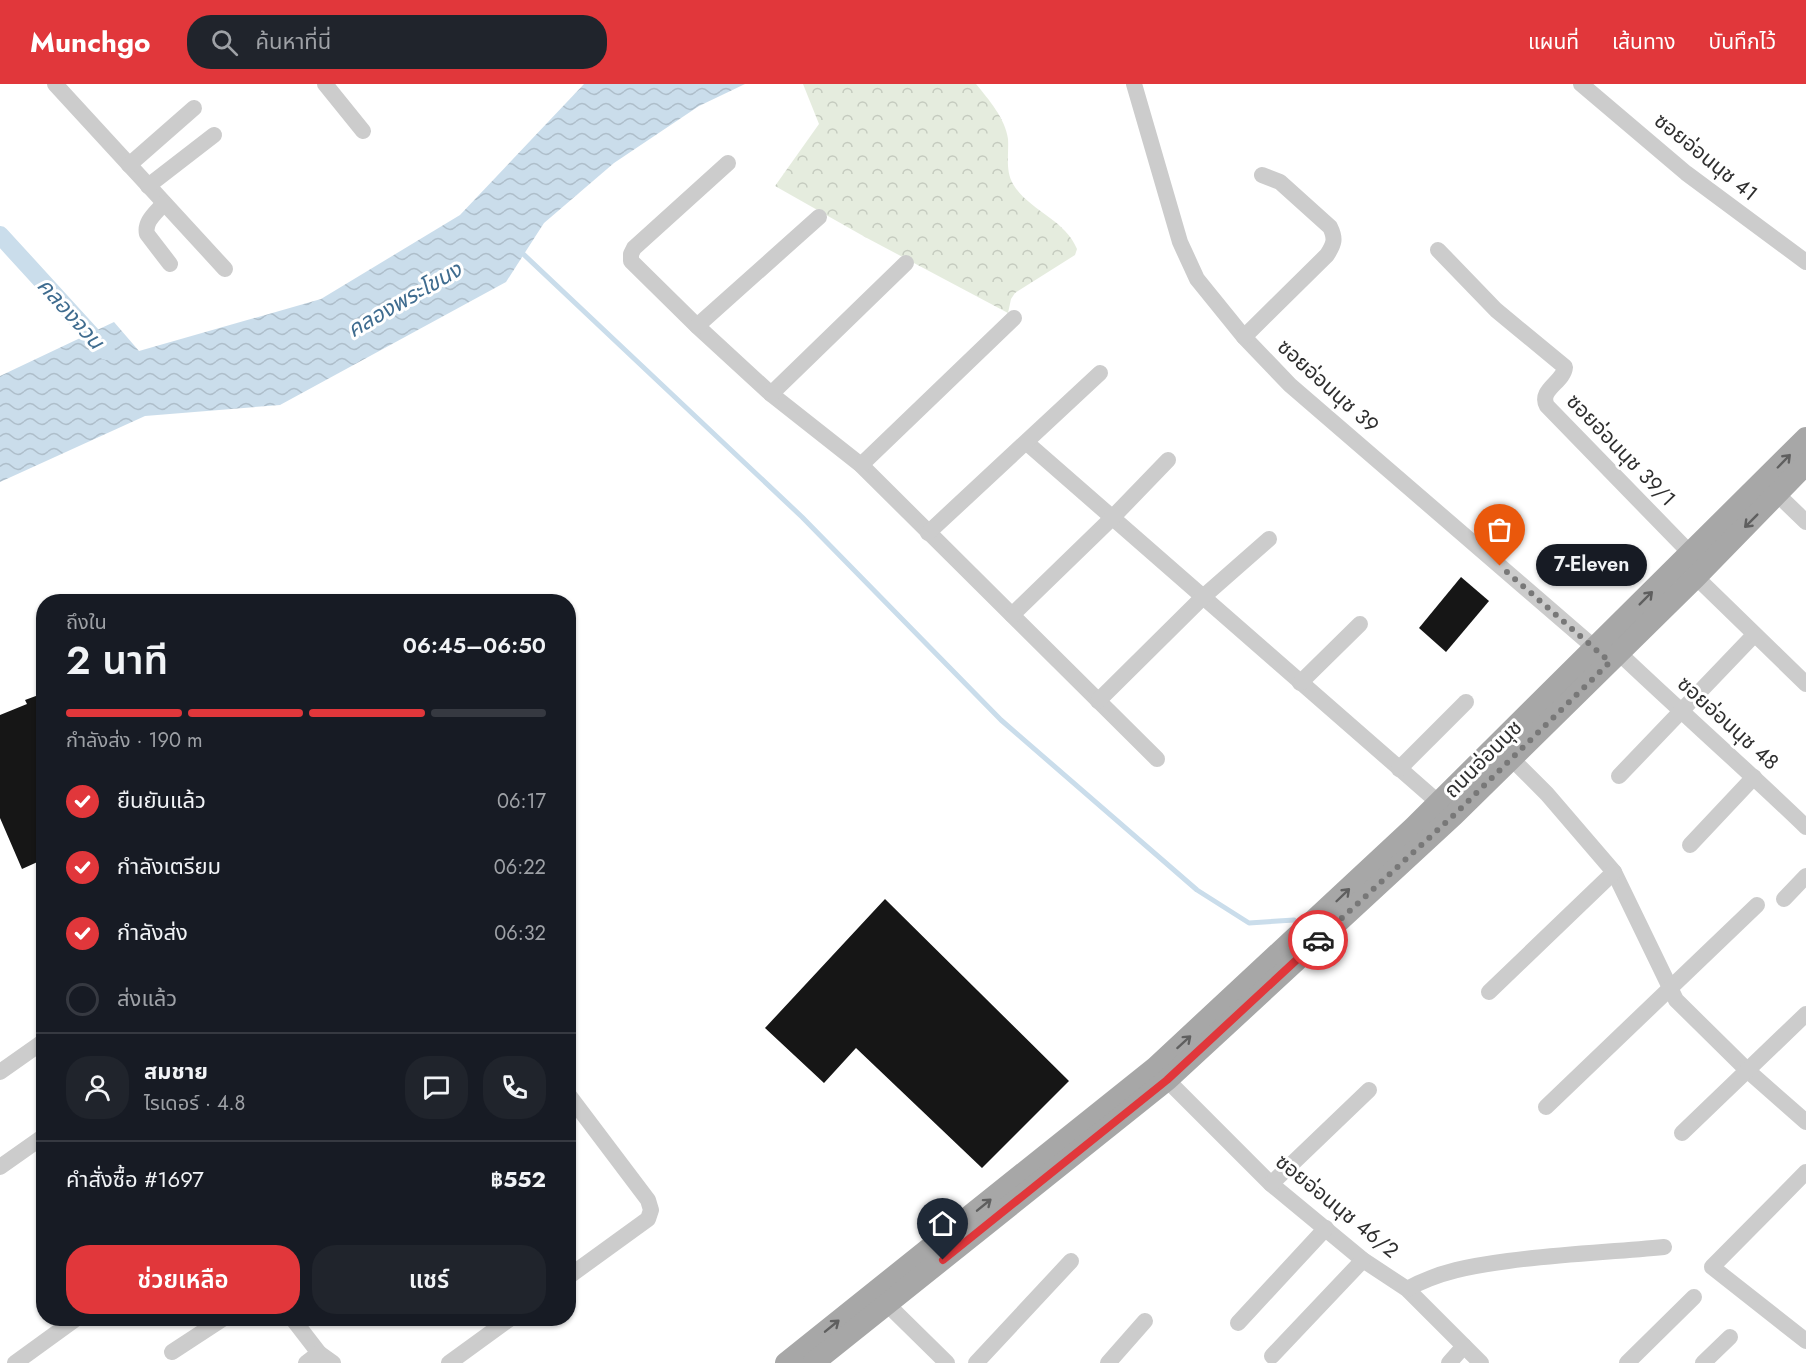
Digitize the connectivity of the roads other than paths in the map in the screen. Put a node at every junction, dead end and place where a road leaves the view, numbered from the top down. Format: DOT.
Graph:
graph roads {
  1 [pos="55,84"];
  2 [pos="325,84"];
  3 [pos="1134,84"];
  4 [pos="1581,84"];
  5 [pos="194,108"];
  6 [pos="363,131"];
  7 [pos="214,135"];
  8 [pos="728,163"];
  9 [pos="129,165"];
  10 [pos="1262,175"];
  11 [pos="148,186"];
  12 [pos="164,203"];
  13 [pos="819,217"];
  14 [pos="1438,250"];
  15 [pos="1806,262"];
  16 [pos="906,263"];
  17 [pos="170,264"];
  18 [pos="225,269"];
  19 [pos="1014,318"];
  20 [pos="697,326"];
  21 [pos="1244,337"];
  22 [pos="1100,373"];
  23 [pos="771,394"];
  24 [pos="1806,438"];
  25 [pos="1027,443"];
  26 [pos="1168,460"];
  27 [pos="1806,464"];
  28 [pos="861,465"];
  29 [pos="1770,488"];
  30 [pos="1112,518"];
  31 [pos="1806,522"];
  32 [pos="928,533"];
  33 [pos="1269,539"];
  34 [pos="1691,554"];
  35 [pos="1696,577"];
  36 [pos="1203,597"];
  37 [pos="1012,615"];
  38 [pos="1360,624"];
  39 [pos="1754,635"];
  40 [pos="1607,651"];
  41 [pos="1300,682"];
  42 [pos="1806,684"];
  43 [pos="1098,701"];
  44 [pos="1466,702"];
  45 [pos="1680,712"];
  46 [pos="1504,751"];
  47 [pos="1157,759"];
  48 [pos="1399,769"];
  49 [pos="1619,776"];
  50 [pos="1754,777"];
  51 [pos="1446,809"];
  52 [pos="1806,827"];
  53 [pos="1690,844"];
  54 [pos="1614,872"];
  55 [pos="1806,876"];
  56 [pos="1784,899"];
  57 [pos="1757,905"];
  58 [pos="1669,988"];
  59 [pos="1489,992"];
  60 [pos="1806,1014"];
  61 [pos="36,1047"];
  62 [pos="1747,1070"];
  63 [pos="0,1072"];
  64 [pos="1162,1073"];
  65 [pos="1369,1090"];
  66 [pos="576,1105"];
  67 [pos="1546,1107"];
  68 [pos="1806,1122"];
  69 [pos="1682,1133"];
  70 [pos="36,1142"];
  71 [pos="0,1167"];
  72 [pos="1806,1172"];
  73 [pos="1271,1184"];
  74 [pos="1326,1228"];
  75 [pos="1664,1247"];
  76 [pos="1363,1260"];
  77 [pos="1071,1261"];
  78 [pos="576,1270"];
  79 [pos="1407,1289"];
  80 [pos="1694,1297"];
  81 [pos="881,1298"];
  82 [pos="1145,1321"];
  83 [pos="1238,1323"];
  84 [pos="66,1326"];
  85 [pos="212,1326"];
  86 [pos="297,1326"];
  87 [pos="500,1326"];
  88 [pos="1730,1337"];
  89 [pos="1806,1341"];
  90 [pos="1464,1346"];
  91 [pos="172,1352"];
  92 [pos="1272,1356"];
  93 [pos="319,1360"];
  94 [pos="15,1363"];
  95 [pos="449,1363"];
  96 [pos="786,1363"];
  97 [pos="813,1363"];
  98 [pos="947,1363"];
  99 [pos="976,1363"];
  100 [pos="1108,1363"];
  101 [pos="1449,1363"];
  102 [pos="1481,1363"];
  103 [pos="1627,1363"];
  104 [pos="1703,1363"];
  1 -- 9 [label="street"];
  2 -- 6 [label="street"];
  3 -- 21 [label="street, ซอยอ่อนนุช 39"];
  4 -- 15 [label="street, ซอยอ่อนนุช 41"];
  5 -- 9 [label="street"];
  7 -- 11 [label="street"];
  8 -- 20 [label="street"];
  9 -- 11 [label="street"];
  10 -- 21 [label="street"];
  11 -- 12 [label="street"];
  12 -- 17 [label="street"];
  12 -- 18 [label="street"];
  13 -- 20 [label="street"];
  14 -- 34 [label="street, ซอยอ่อนนุช 39/1"];
  16 -- 23 [label="street"];
  19 -- 28 [label="street"];
  20 -- 23 [label="street"];
  21 -- 40 [label="street, ซอยอ่อนนุช 39"];
  22 -- 25 [label="street"];
  23 -- 28 [label="street"];
  29 -- 24 [label="main road, ถนนอ่อนนุช, one-way"];
  25 -- 30 [label="street"];
  25 -- 32 [label="street"];
  26 -- 30 [label="street"];
  27 -- 29 [label="main road, ถนนอ่อนนุช"];
  28 -- 32 [label="street"];
  29 -- 31 [label="street"];
  29 -- 34 [label="main road, ถนนอ่อนนุช"];
  29 -- 35 [label="main road, ถนนอ่อนนุช, one-way"];
  30 -- 36 [label="street"];
  30 -- 37 [label="street"];
  32 -- 37 [label="street"];
  33 -- 36 [label="street"];
  34 -- 35 [label="main road"];
  40 -- 34 [label="main road, ถนนอ่อนนุช, one-way"];
  35 -- 39 [label="street"];
  35 -- 40 [label="main road, ถนนอ่อนนุช"];
  36 -- 41 [label="street"];
  36 -- 43 [label="street"];
  37 -- 43 [label="street"];
  38 -- 41 [label="street"];
  39 -- 42 [label="street"];
  39 -- 45 [label="street"];
  40 -- 45 [label="street, ซอยอ่อนนุช 48"];
  40 -- 46 [label="main road, ถนนอ่อนนุช"];
  41 -- 48 [label="street"];
  43 -- 47 [label="street"];
  44 -- 48 [label="street"];
  45 -- 49 [label="street"];
  45 -- 50 [label="street, ซอยอ่อนนุช 48"];
  46 -- 51 [label="main road, ถนนอ่อนนุช"];
  46 -- 54 [label="street"];
  48 -- 51 [label="street"];
  50 -- 52 [label="street, ซอยอ่อนนุช 48"];
  50 -- 53 [label="street"];
  51 -- 64 [label="main road, ถนนอ่อนนุช"];
  54 -- 58 [label="street"];
  54 -- 59 [label="street"];
  55 -- 56 [label="street"];
  57 -- 58 [label="street"];
  58 -- 62 [label="street"];
  58 -- 67 [label="street"];
  60 -- 62 [label="street"];
  61 -- 63 [label="street"];
  62 -- 68 [label="street"];
  62 -- 69 [label="street"];
  64 -- 73 [label="street, ซอยอ่อนนุช 46/2"];
  64 -- 81 [label="main road, ถนนอ่อนนุช"];
  65 -- 73 [label="street"];
  66 -- 78 [label="street"];
  70 -- 71 [label="street"];
  72 -- 89 [label="street"];
  73 -- 74 [label="street, ซอยอ่อนนุช 46/2"];
  74 -- 76 [label="street, ซอยอ่อนนุช 46/2"];
  74 -- 83 [label="street"];
  75 -- 79 [label="street"];
  76 -- 79 [label="street, ซอยอ่อนนุช 46/2"];
  76 -- 92 [label="street"];
  77 -- 99 [label="street"];
  79 -- 90 [label="street, ซอยอ่อนนุช 46/2"];
  80 -- 103 [label="street"];
  96 -- 81 [label="main road, ถนนอ่อนนุช, one-way"];
  81 -- 97 [label="main road, ถนนอ่อนนุช"];
  81 -- 98 [label="street"];
  82 -- 100 [label="street"];
  84 -- 94 [label="street"];
  85 -- 91 [label="street"];
  86 -- 93 [label="street"];
  87 -- 95 [label="street"];
  88 -- 104 [label="street"];
  90 -- 101 [label="street"];
  90 -- 102 [label="street, ซอยอ่อนนุช 46/2"];
}
